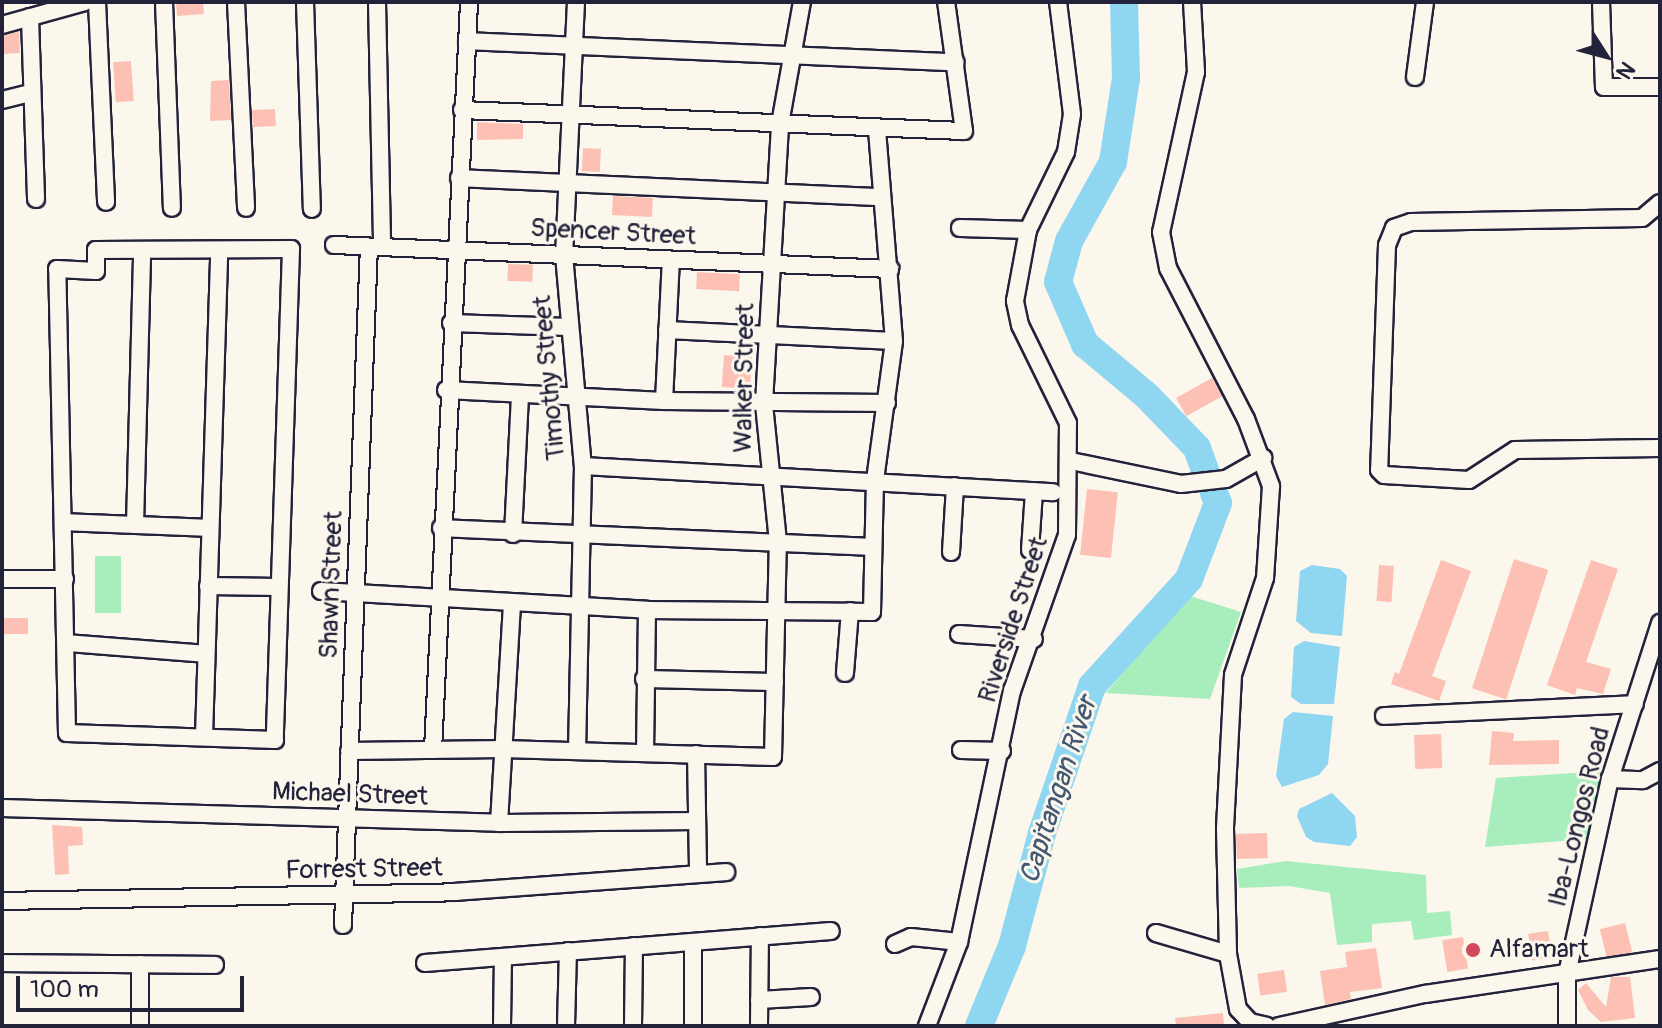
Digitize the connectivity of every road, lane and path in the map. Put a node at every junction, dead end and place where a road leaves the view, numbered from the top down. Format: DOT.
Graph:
graph roads {
  1 [pos="85,2"];
  2 [pos="97,2"];
  3 [pos="164,2"];
  4 [pos="236,2"];
  5 [pos="305,2"];
  6 [pos="377,2"];
  7 [pos="469,2"];
  8 [pos="576,2"];
  9 [pos="802,2"];
  10 [pos="946,2"];
  11 [pos="1058,2"];
  12 [pos="1192,2"];
  13 [pos="1425,2"];
  14 [pos="1601,2"];
  15 [pos="30,17"];
  16 [pos="2,25"];
  17 [pos="467,41"];
  18 [pos="574,44"];
  19 [pos="793,55"];
  20 [pos="956,62"];
  21 [pos="1415,77"];
  22 [pos="1660,87"];
  23 [pos="31,93"];
  24 [pos="2,100"];
  25 [pos="462,110"];
  26 [pos="571,115"];
  27 [pos="780,124"];
  28 [pos="877,128"];
  29 [pos="459,178"];
  30 [pos="568,184"];
  31 [pos="774,196"];
  32 [pos="879,197"];
  33 [pos="36,199"];
  34 [pos="106,202"];
  35 [pos="1660,203"];
  36 [pos="172,208"];
  37 [pos="246,208"];
  38 [pos="312,209"];
  39 [pos="960,228"];
  40 [pos="1028,230"];
  41 [pos="334,245"];
  42 [pos="376,246"];
  43 [pos="142,250"];
  44 [pos="455,250"];
  45 [pos="219,252"];
  46 [pos="564,255"];
  47 [pos="671,260"];
  48 [pos="772,264"];
  49 [pos="890,269"];
  50 [pos="451,323"];
  51 [pos="569,327"];
  52 [pos="667,330"];
  53 [pos="768,334"];
  54 [pos="894,341"];
  55 [pos="446,390"];
  56 [pos="520,394"];
  57 [pos="577,398"];
  58 [pos="664,401"];
  59 [pos="764,403"];
  60 [pos="887,403"];
  61 [pos="1660,448"];
  62 [pos="1263,458"];
  63 [pos="1071,461"];
  64 [pos="583,466"];
  65 [pos="769,476"];
  66 [pos="875,480"];
  67 [pos="955,486"];
  68 [pos="1034,491"];
  69 [pos="1053,492"];
  70 [pos="63,522"];
  71 [pos="135,525"];
  72 [pos="210,528"];
  73 [pos="441,528"];
  74 [pos="513,534"];
  75 [pos="582,537"];
  76 [pos="778,542"];
  77 [pos="872,547"];
  78 [pos="1030,550"];
  79 [pos="951,552"];
  80 [pos="2,579"];
  81 [pos="65,579"];
  82 [pos="208,586"];
  83 [pos="279,587"];
  84 [pos="321,591"];
  85 [pos="355,593"];
  86 [pos="437,599"];
  87 [pos="512,602"];
  88 [pos="580,605"];
  89 [pos="647,610"];
  90 [pos="850,611"];
  91 [pos="776,613"];
  92 [pos="1660,623"];
  93 [pos="959,634"];
  94 [pos="1034,639"];
  95 [pos="67,643"];
  96 [pos="206,654"];
  97 [pos="845,673"];
  98 [pos="644,679"];
  99 [pos="775,682"];
  100 [pos="1635,704"];
  101 [pos="1384,716"];
  102 [pos="204,737"];
  103 [pos="503,749"];
  104 [pos="433,750"];
  105 [pos="961,750"];
  106 [pos="349,751"];
  107 [pos="577,751"];
  108 [pos="1002,751"];
  109 [pos="645,753"];
  110 [pos="696,754"];
  111 [pos="1660,771"];
  112 [pos="1610,779"];
  113 [pos="2,808"];
  114 [pos="347,819"];
  115 [pos="697,821"];
  116 [pos="499,823"];
  117 [pos="726,872"];
  118 [pos="698,874"];
  119 [pos="344,895"];
  120 [pos="2,901"];
  121 [pos="343,925"];
  122 [pos="831,931"];
  123 [pos="1156,933"];
  124 [pos="760,936"];
  125 [pos="693,942"];
  126 [pos="959,942"];
  127 [pos="895,944"];
  128 [pos="634,946"];
  129 [pos="568,951"];
  130 [pos="1228,954"];
  131 [pos="503,957"];
  132 [pos="1660,959"];
  133 [pos="2,963"];
  134 [pos="425,963"];
  135 [pos="140,964"];
  136 [pos="215,965"];
  137 [pos="1567,974"];
  138 [pos="811,997"];
  139 [pos="759,1000"];
  140 [pos="140,1026"];
  141 [pos="502,1026"];
  142 [pos="566,1026"];
  143 [pos="633,1026"];
  144 [pos="693,1026"];
  145 [pos="759,1026"];
  146 [pos="927,1026"];
  147 [pos="1267,1026"];
  148 [pos="1279,1026"];
  149 [pos="1567,1026"];
  1 -- 15 [label="street"];
  2 -- 34 [label="street"];
  3 -- 36 [label="street"];
  4 -- 37 [label="street"];
  5 -- 38 [label="street"];
  6 -- 42 [label="street, Shawn Street"];
  7 -- 17 [label="street"];
  8 -- 18 [label="street, Timothy Street"];
  9 -- 19 [label="street, Walker Street"];
  10 -- 20 [label="street"];
  11 -- 40 [label="street, Riverside Street"];
  12 -- 62 [label="street"];
  13 -- 21 [label="street"];
  14 -- 22 [label="street"];
  15 -- 16 [label="street"];
  15 -- 23 [label="street"];
  17 -- 18 [label="street"];
  17 -- 25 [label="street"];
  18 -- 19 [label="street"];
  18 -- 26 [label="street, Timothy Street"];
  19 -- 20 [label="street"];
  19 -- 27 [label="street, Walker Street"];
  20 -- 28 [label="street"];
  23 -- 24 [label="street"];
  23 -- 33 [label="street"];
  25 -- 26 [label="street"];
  25 -- 29 [label="street"];
  26 -- 27 [label="street"];
  26 -- 30 [label="street, Timothy Street"];
  27 -- 28 [label="street"];
  27 -- 31 [label="street, Walker Street"];
  28 -- 32 [label="street"];
  29 -- 30 [label="street"];
  29 -- 44 [label="street"];
  30 -- 31 [label="street"];
  30 -- 46 [label="street, Timothy Street"];
  31 -- 32 [label="street"];
  31 -- 48 [label="street, Walker Street"];
  32 -- 49 [label="street"];
  35 -- 61 [label="street"];
  39 -- 40 [label="street"];
  40 -- 63 [label="street, Riverside Street"];
  41 -- 42 [label="street, Spencer Street"];
  42 -- 44 [label="street, Spencer Street"];
  42 -- 85 [label="street, Shawn Street"];
  43 -- 45 [label="street"];
  43 -- 70 [label="street"];
  43 -- 71 [label="street"];
  44 -- 46 [label="street, Spencer Street"];
  44 -- 50 [label="street"];
  45 -- 72 [label="street"];
  45 -- 83 [label="street"];
  46 -- 47 [label="street, Spencer Street"];
  46 -- 51 [label="street, Timothy Street"];
  47 -- 48 [label="street, Spencer Street"];
  47 -- 52 [label="street"];
  48 -- 49 [label="street, Spencer Street"];
  48 -- 53 [label="street, Walker Street"];
  49 -- 54 [label="street"];
  50 -- 51 [label="street"];
  50 -- 55 [label="street"];
  51 -- 57 [label="street, Timothy Street"];
  52 -- 53 [label="street"];
  52 -- 58 [label="street"];
  53 -- 54 [label="street"];
  53 -- 59 [label="street, Walker Street"];
  54 -- 60 [label="street"];
  55 -- 56 [label="street"];
  55 -- 73 [label="street"];
  56 -- 57 [label="street"];
  56 -- 74 [label="street"];
  57 -- 58 [label="street"];
  57 -- 64 [label="street, Timothy Street"];
  58 -- 59 [label="street"];
  59 -- 60 [label="street"];
  59 -- 65 [label="street, Walker Street"];
  60 -- 66 [label="street"];
  62 -- 63 [label="street"];
  62 -- 130 [label="street"];
  63 -- 94 [label="street, Riverside Street"];
  64 -- 65 [label="street"];
  64 -- 75 [label="street, Timothy Street"];
  65 -- 66 [label="street"];
  65 -- 76 [label="street, Walker Street"];
  66 -- 67 [label="street"];
  66 -- 77 [label="street"];
  67 -- 68 [label="street"];
  67 -- 79 [label="street"];
  68 -- 69 [label="street"];
  68 -- 78 [label="street"];
  70 -- 71 [label="street"];
  70 -- 81 [label="street"];
  71 -- 72 [label="street"];
  72 -- 82 [label="street"];
  73 -- 74 [label="street"];
  73 -- 86 [label="street"];
  74 -- 75 [label="street"];
  75 -- 76 [label="street"];
  75 -- 88 [label="street, Timothy Street"];
  76 -- 77 [label="street"];
  76 -- 91 [label="street, Walker Street"];
  77 -- 90 [label="street"];
  80 -- 81 [label="street"];
  81 -- 95 [label="street"];
  82 -- 83 [label="street"];
  82 -- 96 [label="street"];
  83 -- 102 [label="street"];
  84 -- 85 [label="street"];
  85 -- 86 [label="street"];
  85 -- 106 [label="street, Shawn Street"];
  86 -- 87 [label="street"];
  86 -- 104 [label="street"];
  87 -- 88 [label="street"];
  87 -- 103 [label="street"];
  88 -- 89 [label="street"];
  88 -- 107 [label="street, Timothy Street"];
  89 -- 91 [label="street"];
  89 -- 98 [label="street"];
  90 -- 91 [label="street"];
  90 -- 97 [label="street"];
  91 -- 99 [label="street, Walker Street"];
  92 -- 100 [label="street, Iba-Longos Road"];
  93 -- 94 [label="street"];
  94 -- 108 [label="street, Riverside Street"];
  95 -- 96 [label="street"];
  95 -- 102 [label="street"];
  96 -- 102 [label="street"];
  98 -- 99 [label="street"];
  98 -- 109 [label="street"];
  99 -- 110 [label="street, Walker Street"];
  100 -- 101 [label="street"];
  100 -- 112 [label="street, Iba-Longos Road"];
  103 -- 104 [label="street"];
  103 -- 107 [label="street"];
  103 -- 116 [label="street"];
  104 -- 106 [label="street"];
  105 -- 108 [label="street"];
  106 -- 114 [label="street, Shawn Street"];
  107 -- 109 [label="street"];
  108 -- 126 [label="street, Riverside Street"];
  109 -- 110 [label="street"];
  110 -- 115 [label="street"];
  111 -- 112 [label="street"];
  112 -- 137 [label="street, Iba-Longos Road"];
  113 -- 114 [label="street, Michael Street"];
  114 -- 116 [label="street, Michael Street"];
  114 -- 119 [label="street, Shawn Street"];
  115 -- 116 [label="street, Michael Street"];
  115 -- 118 [label="street"];
  117 -- 118 [label="street, Forrest Street"];
  118 -- 119 [label="street, Forrest Street"];
  119 -- 120 [label="street, Forrest Street"];
  119 -- 121 [label="street, Shawn Street"];
  122 -- 124 [label="street"];
  123 -- 130 [label="street"];
  124 -- 125 [label="street"];
  124 -- 139 [label="street"];
  125 -- 128 [label="street"];
  125 -- 144 [label="street"];
  126 -- 127 [label="street"];
  126 -- 146 [label="street, Riverside Street"];
  128 -- 129 [label="street"];
  128 -- 143 [label="street"];
  129 -- 131 [label="street"];
  129 -- 142 [label="street"];
  130 -- 147 [label="street"];
  131 -- 134 [label="street"];
  131 -- 141 [label="street"];
  132 -- 137 [label="street"];
  133 -- 135 [label="street"];
  135 -- 136 [label="street"];
  135 -- 140 [label="street"];
  137 -- 148 [label="street"];
  137 -- 149 [label="street, Iba-Longos Road"];
  138 -- 139 [label="street"];
  139 -- 145 [label="street"];
}
